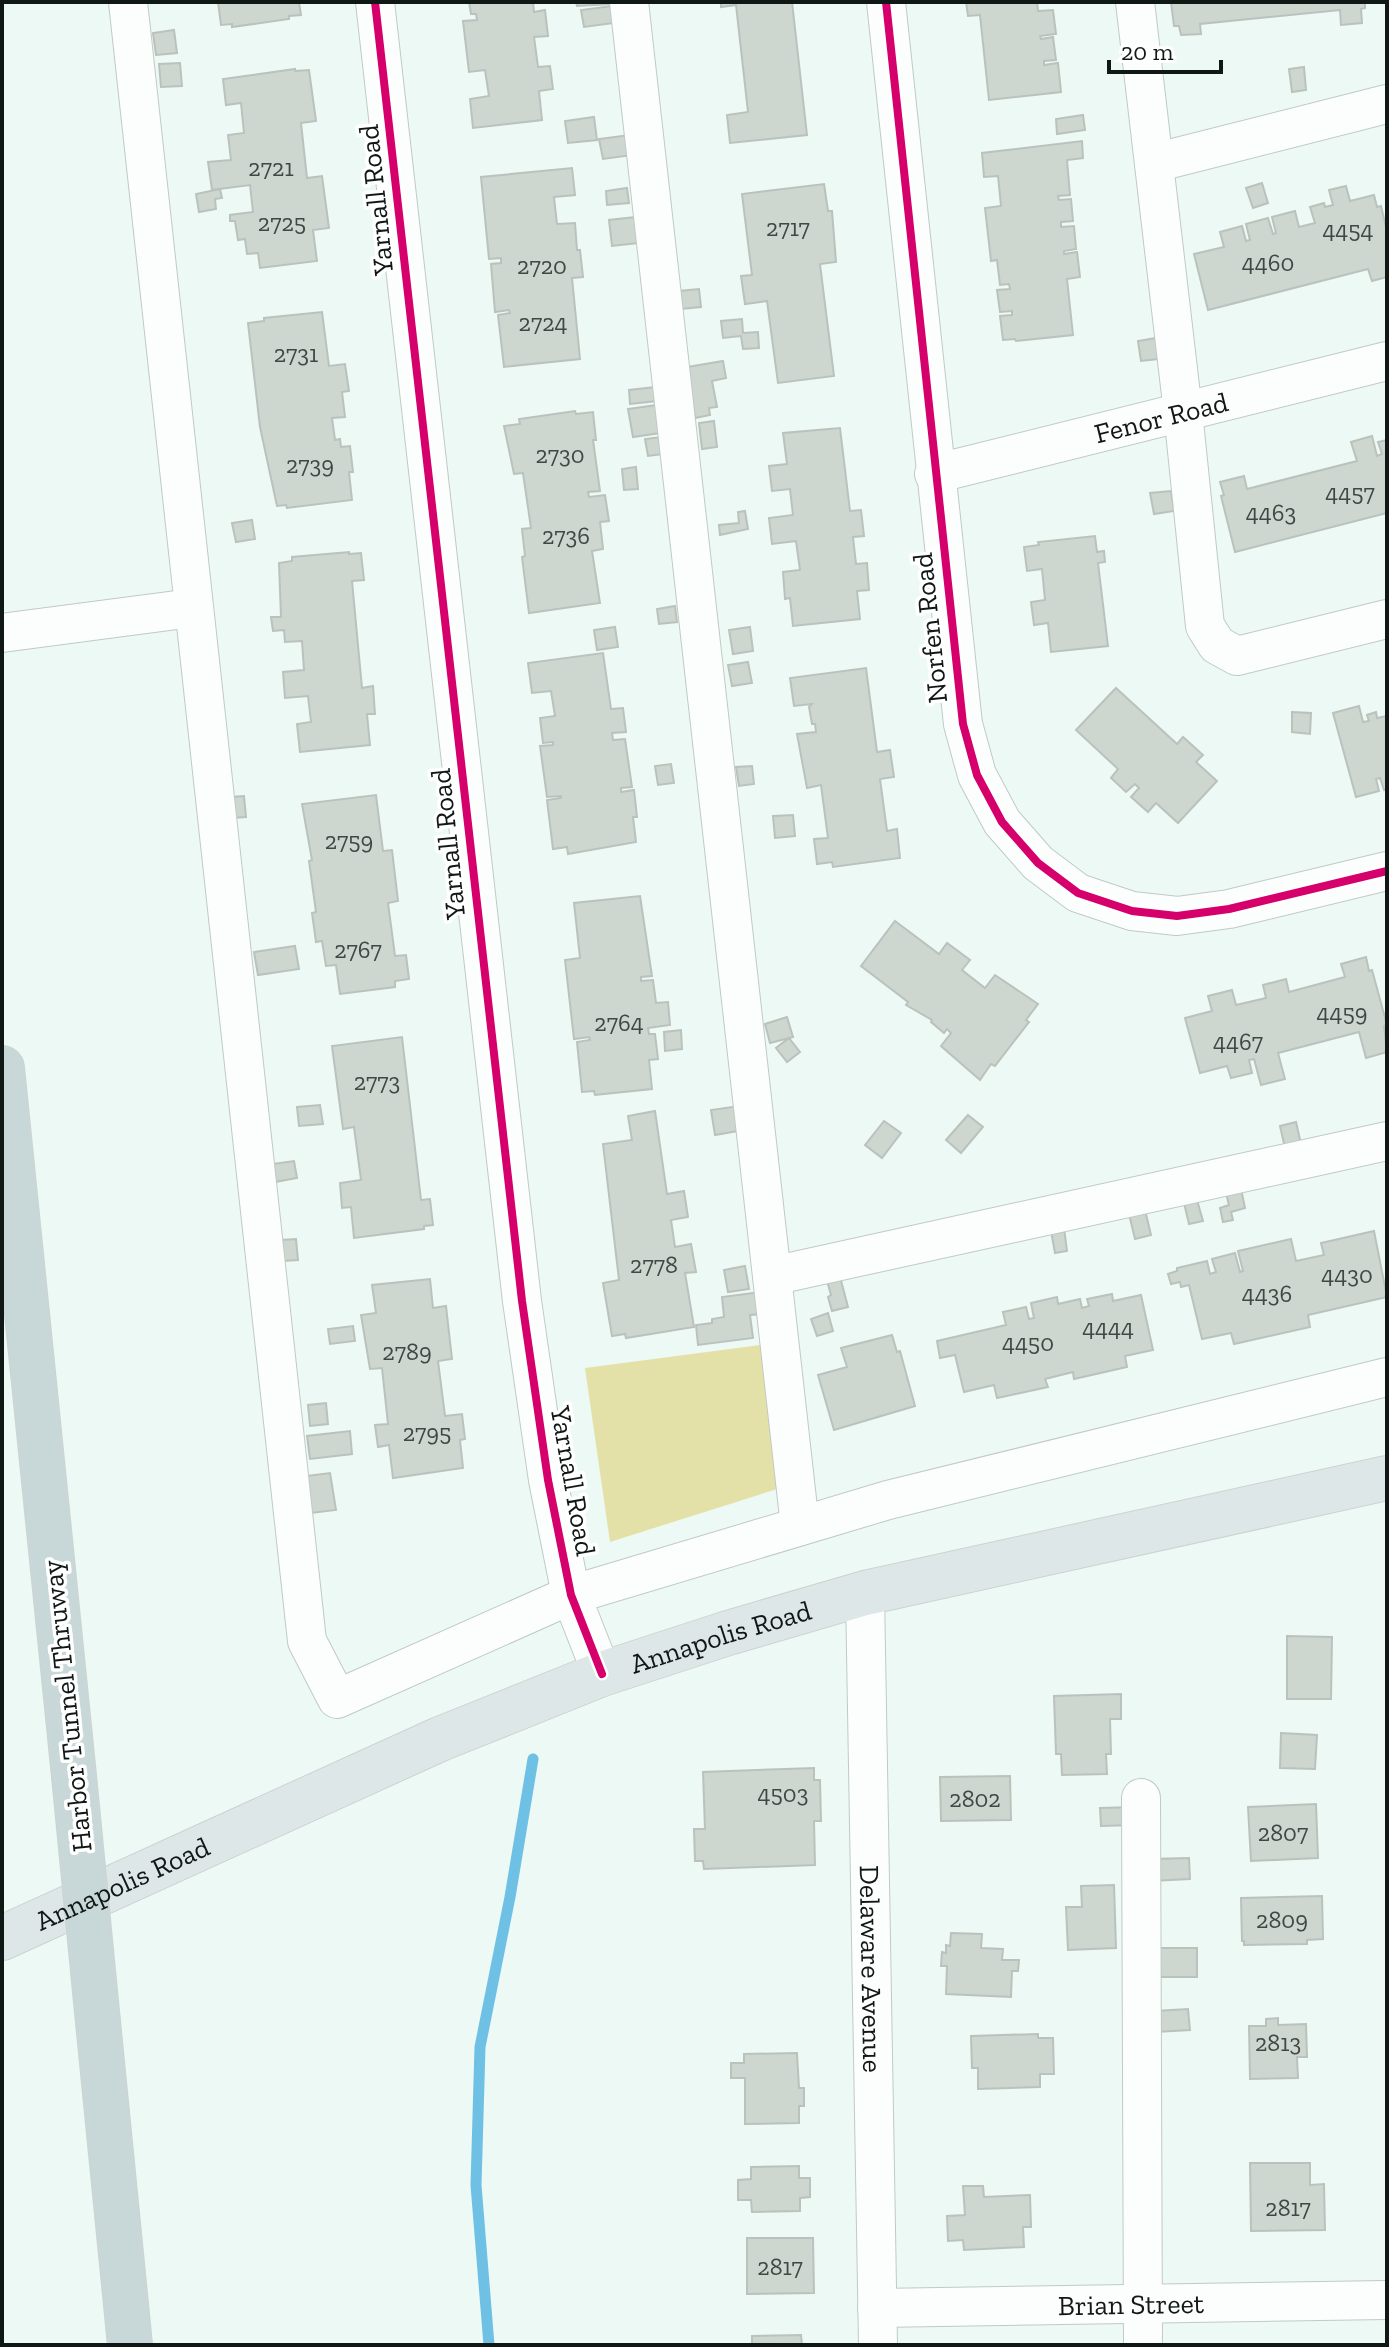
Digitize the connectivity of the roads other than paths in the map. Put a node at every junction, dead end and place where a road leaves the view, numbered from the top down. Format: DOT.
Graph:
graph roads {
  1 [pos="128,2"];
  2 [pos="375,2"];
  3 [pos="629,2"];
  4 [pos="886,2"];
  5 [pos="1135,2"];
  6 [pos="1387,104"];
  7 [pos="1154,163"];
  8 [pos="1387,361"];
  9 [pos="1183,412"];
  10 [pos="934,474"];
  11 [pos="192,608"];
  12 [pos="1387,619"];
  13 [pos="2,633"];
  14 [pos="1387,871"];
  15 [pos="2,1068"];
  16 [pos="1387,1141"];
  17 [pos="772,1276"];
  18 [pos="1387,1377"];
  19 [pos="1387,1478"];
  20 [pos="800,1526"];
  21 [pos="865,1593"];
  22 [pos="571,1595"];
  23 [pos="602,1674"];
  24 [pos="1141,1798"];
  25 [pos="2,1938"];
  26 [pos="1387,2300"];
  27 [pos="1143,2304"];
  28 [pos="877,2308"];
  29 [pos="130,2345"];
  30 [pos="878,2345"];
  31 [pos="1143,2345"];
  1 -- 11 [label="street"];
  2 -- 22 [label="street, Yarnall Road"];
  3 -- 17 [label="street"];
  4 -- 10 [label="street, Norfen Road"];
  5 -- 7 [label="street"];
  6 -- 7 [label="street"];
  7 -- 9 [label="street"];
  8 -- 9 [label="street, Fenor Road"];
  9 -- 10 [label="street, Fenor Road"];
  9 -- 12 [label="street"];
  10 -- 14 [label="street, Norfen Road"];
  11 -- 13 [label="street"];
  11 -- 22 [label="street"];
  15 -- 29 [label="highway, Harbor Tunnel Thruway, bridge"];
  16 -- 17 [label="street"];
  17 -- 20 [label="street"];
  18 -- 20 [label="street"];
  19 -- 21 [label="main road, Annapolis Road"];
  20 -- 22 [label="street"];
  21 -- 23 [label="main road, Annapolis Road"];
  21 -- 28 [label="street, Delaware Avenue"];
  22 -- 23 [label="street, Yarnall Road"];
  23 -- 25 [label="main road, Annapolis Road"];
  24 -- 27 [label="street"];
  26 -- 27 [label="street, Brian Street"];
  27 -- 28 [label="street, Brian Street"];
  27 -- 31 [label="street"];
  28 -- 30 [label="street, Delaware Avenue"];
}
